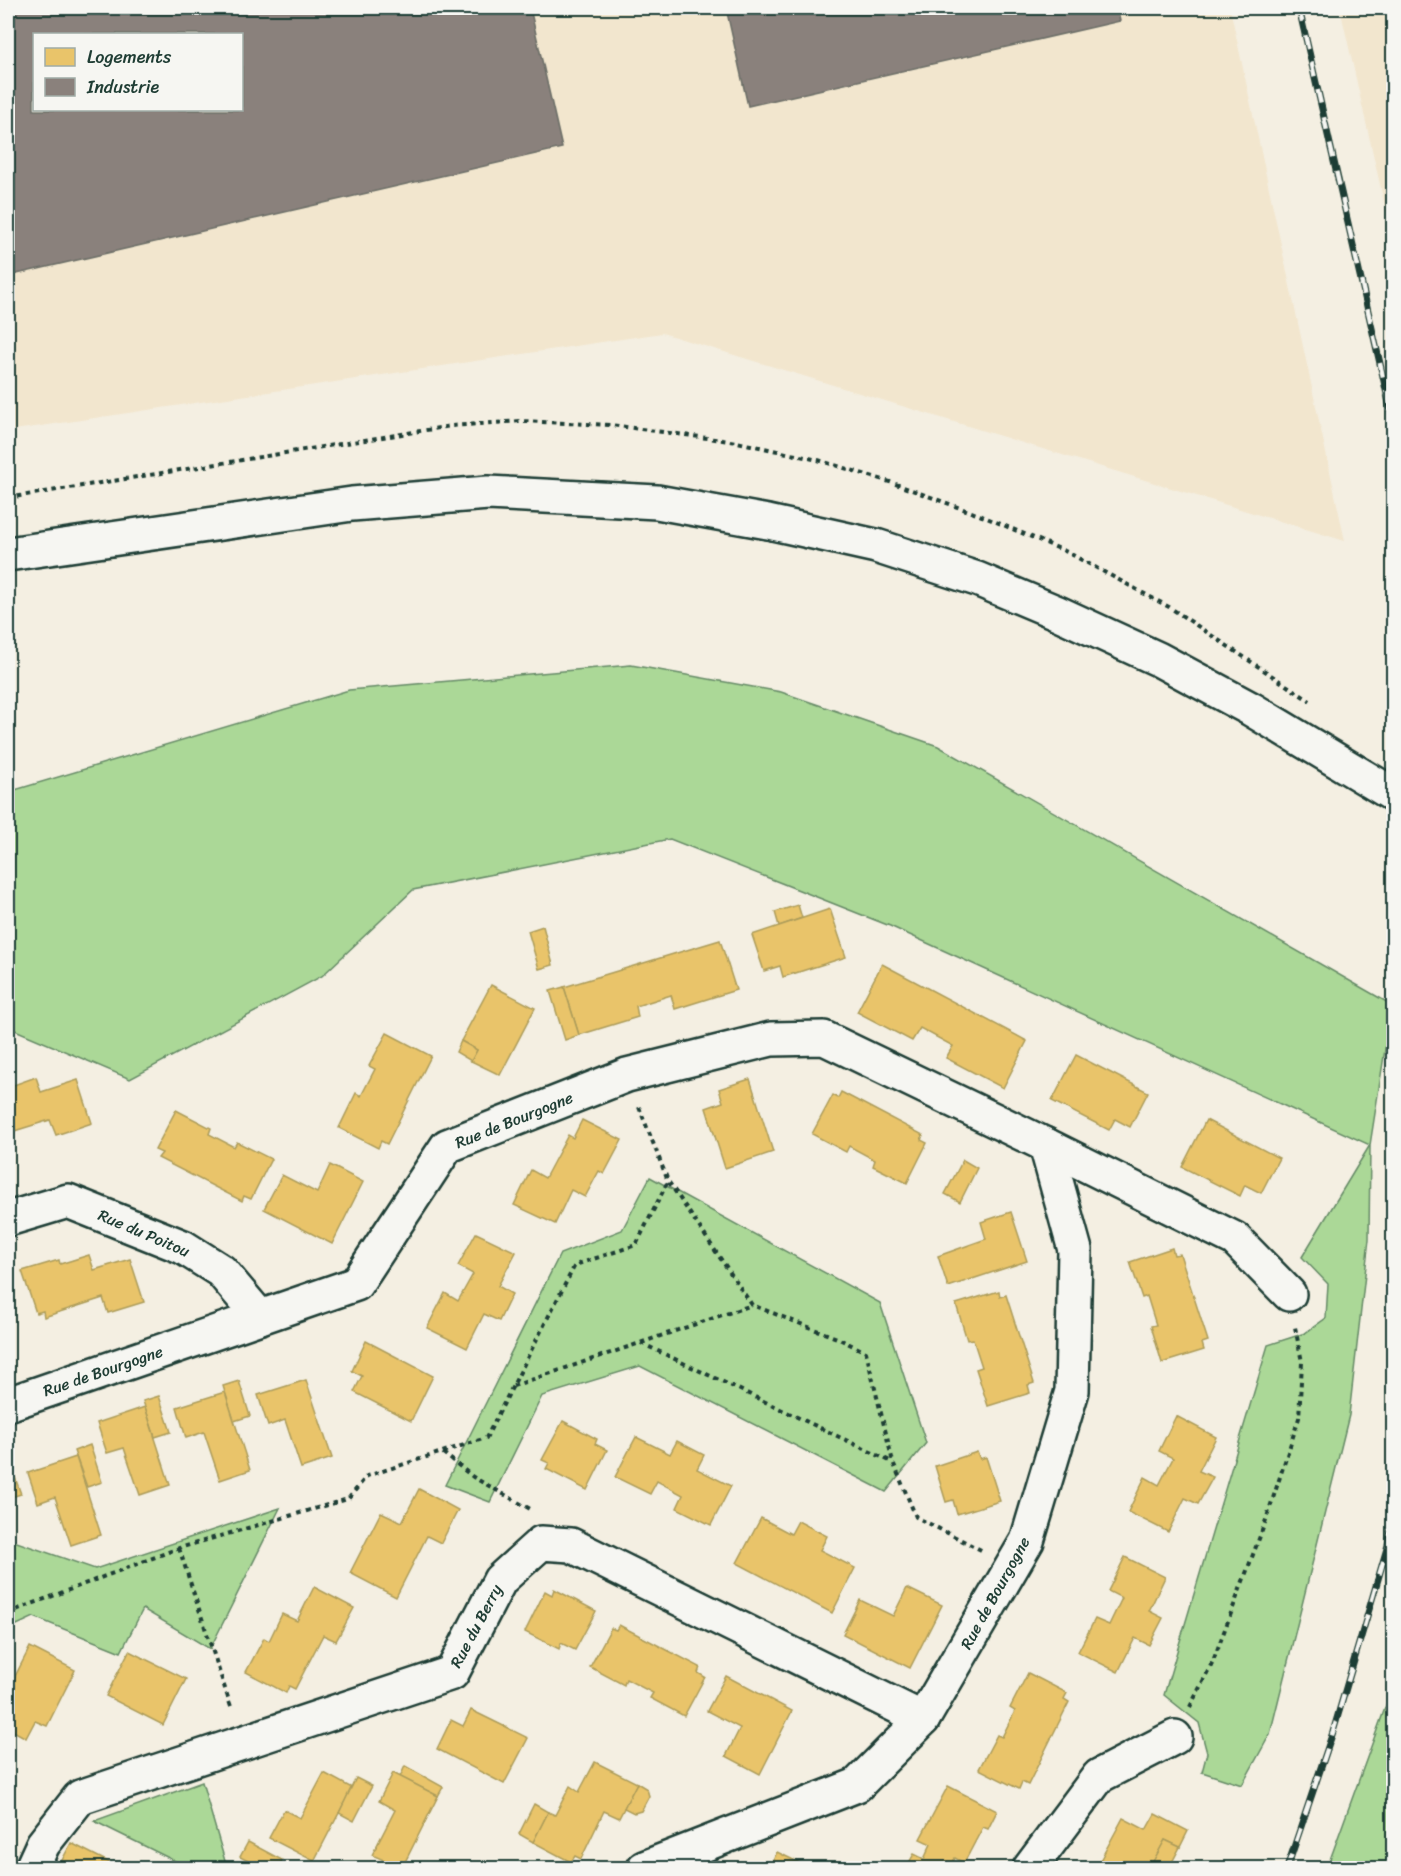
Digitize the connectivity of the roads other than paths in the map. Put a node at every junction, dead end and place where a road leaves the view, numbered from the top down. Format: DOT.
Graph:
graph roads {
  1 [pos="8,554"];
  2 [pos="1394,795"];
  3 [pos="1046,1145"];
  4 [pos="8,1219"];
  5 [pos="1288,1294"];
  6 [pos="260,1317"];
  7 [pos="8,1404"];
  8 [pos="923,1719"];
  9 [pos="1174,1737"];
  10 [pos="32,1869"];
  11 [pos="644,1869"];
  12 [pos="1030,1869"];
  1 -- 2 [label="street"];
  3 -- 5 [label="street, Rue de Bourgogne"];
  3 -- 6 [label="street, Rue de Bourgogne"];
  3 -- 8 [label="street, Rue de Bourgogne"];
  4 -- 6 [label="street, Rue du Poitou"];
  6 -- 7 [label="street, Rue de Bourgogne"];
  8 -- 10 [label="street, Rue du Berry"];
  8 -- 11 [label="street, Rue de Bourgogne"];
  9 -- 12 [label="street"];
}
